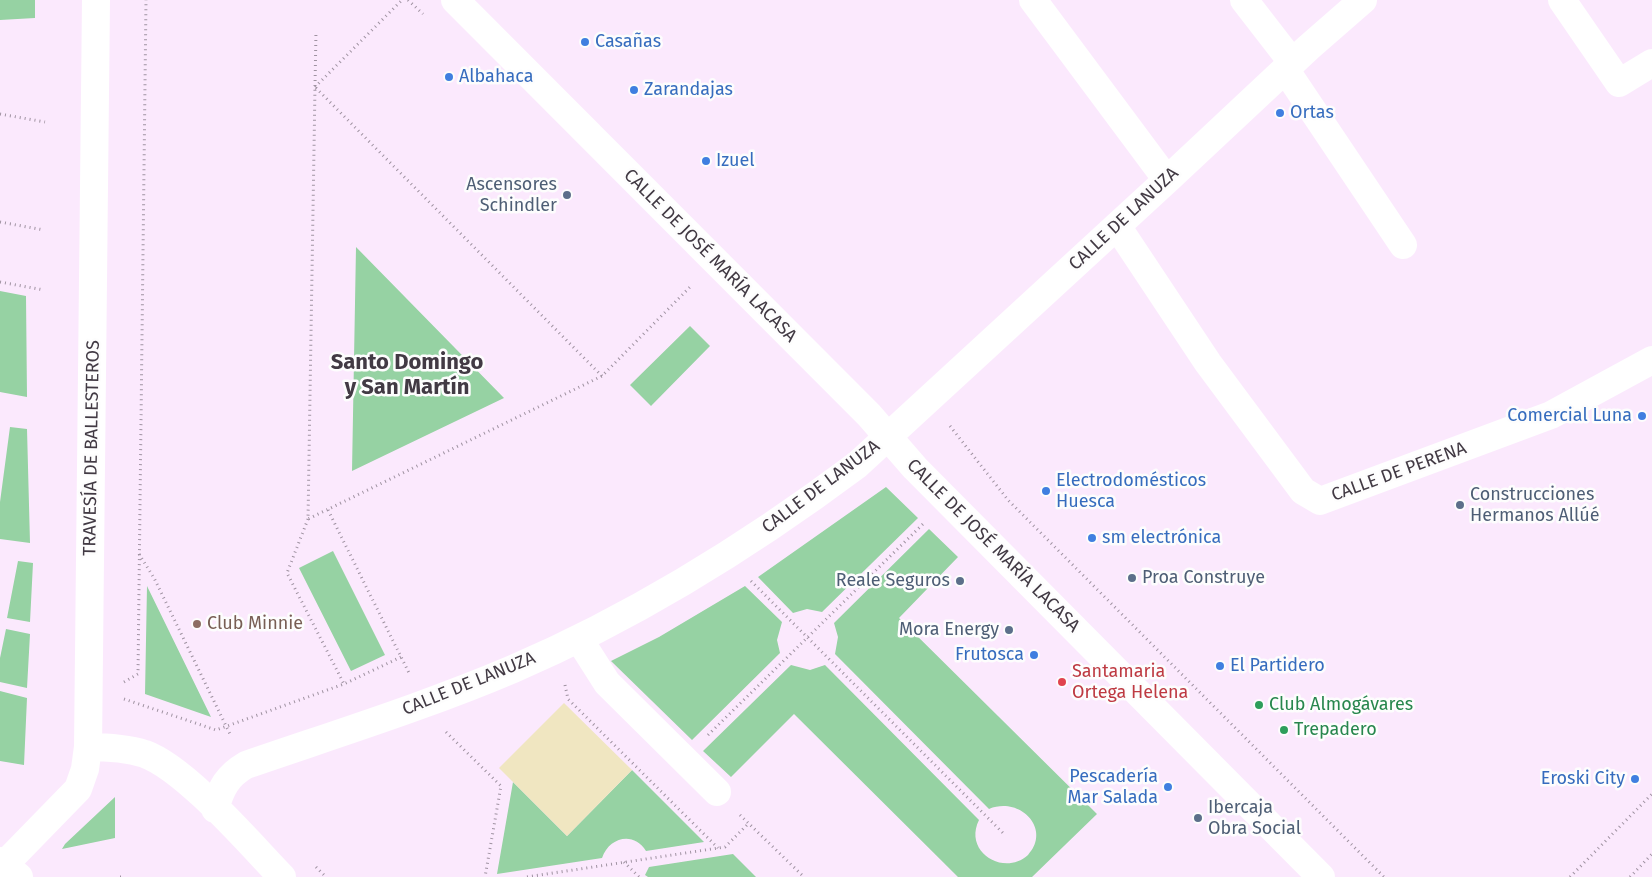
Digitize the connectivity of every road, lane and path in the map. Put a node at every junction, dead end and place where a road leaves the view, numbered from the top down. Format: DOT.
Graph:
graph roads {
  1 [pos="96,0"];
  2 [pos="146,0"];
  3 [pos="402,0"];
  4 [pos="408,0"];
  5 [pos="455,0"];
  6 [pos="1033,0"];
  7 [pos="1244,0"];
  8 [pos="1363,0"];
  9 [pos="1562,0"];
  10 [pos="429,21"];
  11 [pos="316,31"];
  12 [pos="1652,63"];
  13 [pos="1288,66"];
  14 [pos="315,87"];
  15 [pos="0,114"];
  16 [pos="45,122"];
  17 [pos="1167,180"];
  18 [pos="0,222"];
  19 [pos="1117,226"];
  20 [pos="44,230"];
  21 [pos="1402,245"];
  22 [pos="687,277"];
  23 [pos="0,282"];
  24 [pos="694,284"];
  25 [pos="44,290"];
  26 [pos="700,290"];
  27 [pos="1652,360"];
  28 [pos="602,376"];
  29 [pos="945,420"];
  30 [pos="888,436"];
  31 [pos="328,510"];
  32 [pos="928,518"];
  33 [pos="308,519"];
  34 [pos="139,554"];
  35 [pos="745,575"];
  36 [pos="807,637"];
  37 [pos="578,639"];
  38 [pos="401,657"];
  39 [pos="412,680"];
  40 [pos="344,684"];
  41 [pos="116,687"];
  42 [pos="116,696"];
  43 [pos="568,699"];
  44 [pos="227,726"];
  45 [pos="440,726"];
  46 [pos="233,739"];
  47 [pos="88,747"];
  48 [pos="684,759"];
  49 [pos="717,792"];
  50 [pos="1652,794"];
  51 [pos="215,809"];
  52 [pos="749,823"];
  53 [pos="1005,835"];
  54 [pos="718,848"];
  55 [pos="1652,854"];
  56 [pos="624,862"];
  57 [pos="312,863"];
  58 [pos="8,868"];
  59 [pos="282,877"];
  60 [pos="326,877"];
  61 [pos="485,877"];
  62 [pos="527,877"];
  63 [pos="639,877"];
  64 [pos="804,877"];
  65 [pos="1321,877"];
  66 [pos="1384,877"];
  67 [pos="1570,877"];
  68 [pos="1630,877"];
  1 -- 47 [label="street, TRAVESÍA DE BALLESTEROS"];
  2 -- 34 [label="path"];
  3 -- 14 [label="path"];
  4 -- 10 [label="path"];
  5 -- 30 [label="street, CALLE DE JOSÉ MARÍA LACASA"];
  6 -- 17 [label="street"];
  7 -- 13 [label="street"];
  8 -- 13 [label="street, CALLE DE LANUZA"];
  9 -- 12 [label="street"];
  11 -- 14 [label="path"];
  13 -- 17 [label="street, CALLE DE LANUZA"];
  13 -- 21 [label="street"];
  14 -- 28 [label="path"];
  14 -- 33 [label="path"];
  15 -- 16 [label="path"];
  17 -- 19 [label="street, CALLE DE LANUZA"];
  18 -- 20 [label="path"];
  19 -- 27 [label="street, CALLE DE PERENA"];
  19 -- 30 [label="street, CALLE DE LANUZA"];
  22 -- 24 [label="path"];
  23 -- 25 [label="path"];
  24 -- 26 [label="path"];
  24 -- 28 [label="path"];
  28 -- 31 [label="path"];
  29 -- 66 [label="path"];
  30 -- 37 [label="street, CALLE DE LANUZA"];
  30 -- 65 [label="street, CALLE DE JOSÉ MARÍA LACASA"];
  31 -- 33 [label="path"];
  31 -- 38 [label="path"];
  32 -- 36 [label="path"];
  33 -- 40 [label="path"];
  34 -- 41 [label="path"];
  34 -- 44 [label="path"];
  35 -- 36 [label="path"];
  36 -- 48 [label="path"];
  36 -- 53 [label="path"];
  37 -- 48 [label="street"];
  37 -- 51 [label="street, CALLE DE LANUZA"];
  38 -- 39 [label="path"];
  38 -- 40 [label="path"];
  40 -- 44 [label="path"];
  42 -- 44 [label="path"];
  43 -- 54 [label="path"];
  44 -- 46 [label="path"];
  45 -- 61 [label="path"];
  47 -- 51 [label="street"];
  47 -- 58 [label="street, TRAVESÍA DE BALLESTEROS"];
  48 -- 49 [label="street"];
  49 -- 52 [label="path"];
  50 -- 67 [label="path"];
  51 -- 59 [label="street"];
  52 -- 54 [label="path"];
  52 -- 64 [label="path"];
  54 -- 56 [label="path"];
  55 -- 68 [label="path"];
  56 -- 62 [label="path"];
  56 -- 63 [label="path"];
  57 -- 60 [label="path"];
}
